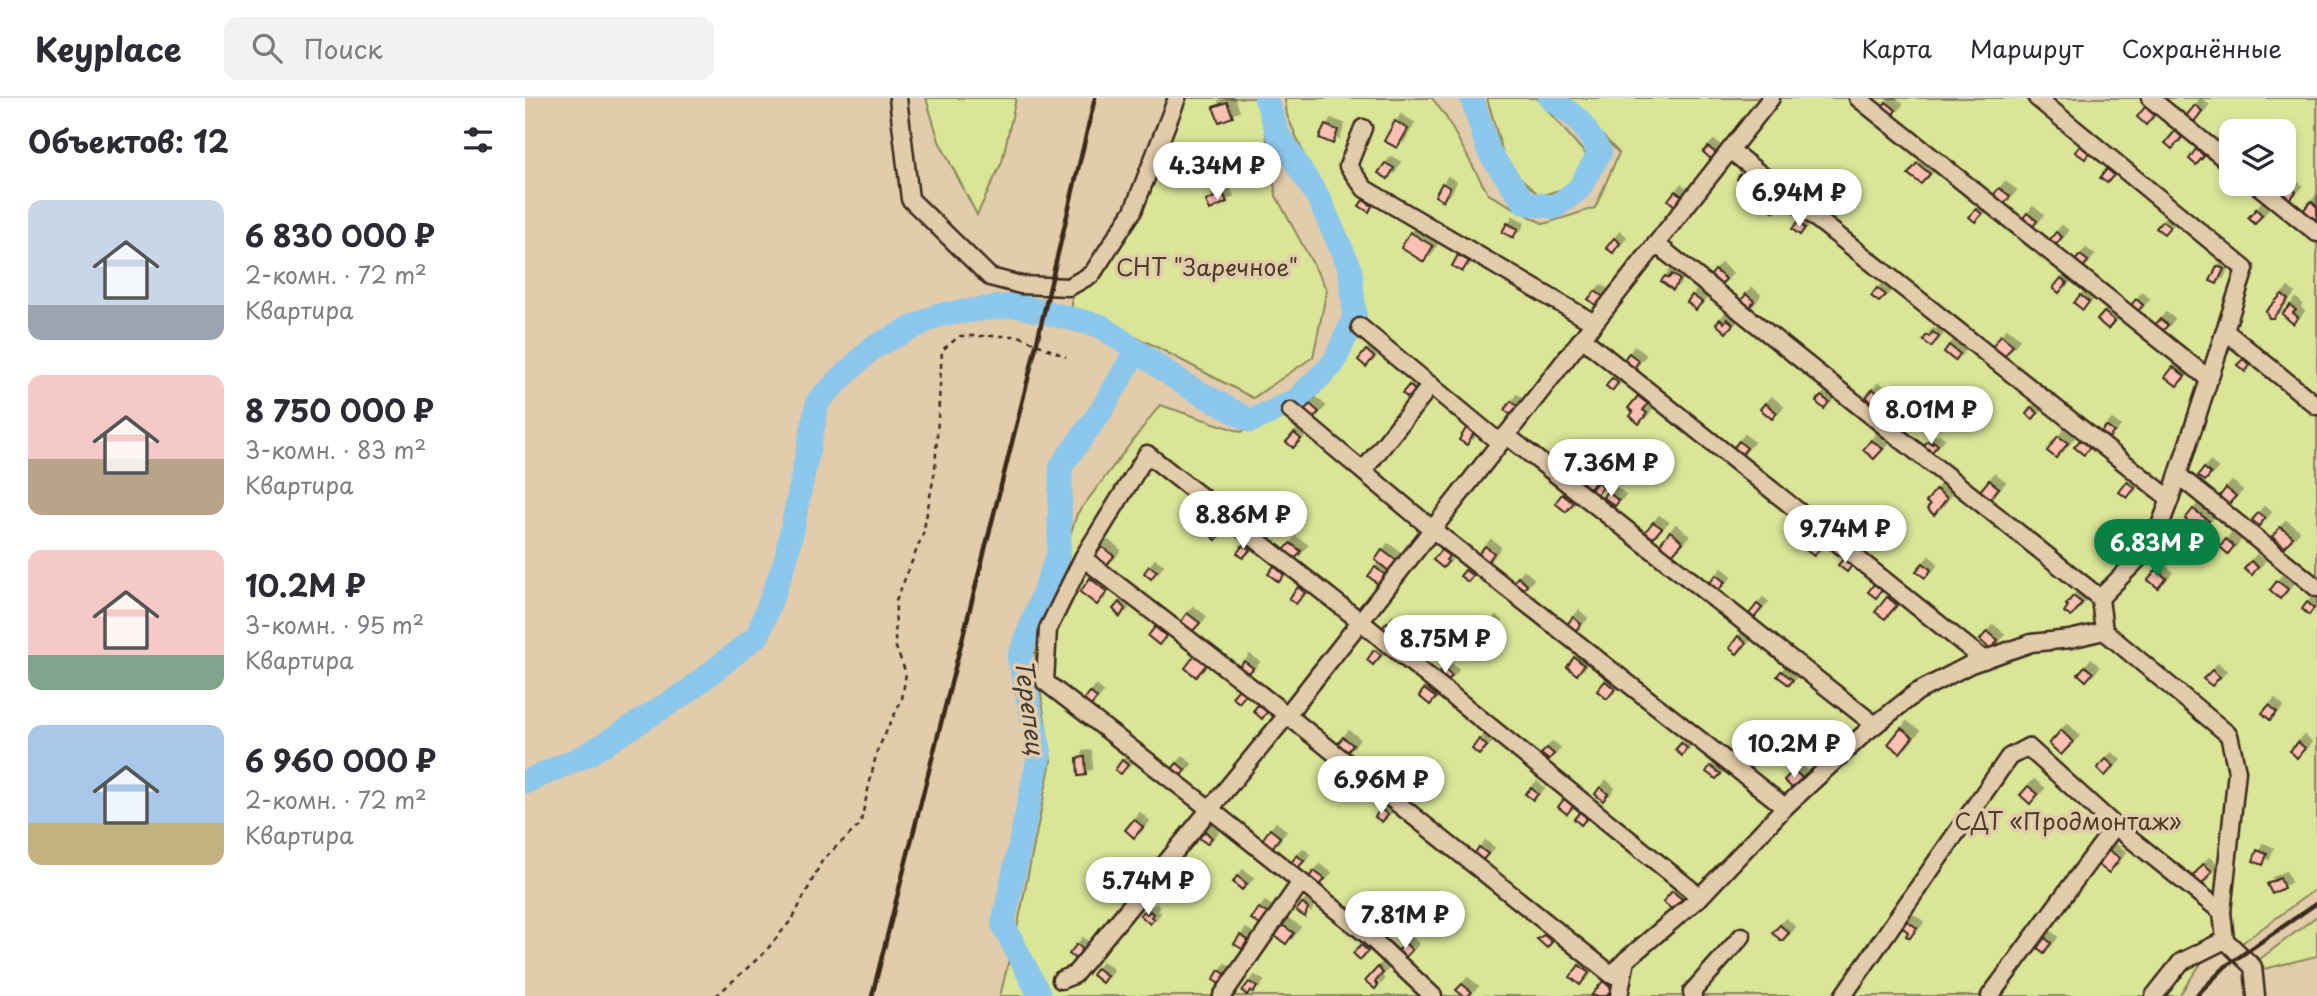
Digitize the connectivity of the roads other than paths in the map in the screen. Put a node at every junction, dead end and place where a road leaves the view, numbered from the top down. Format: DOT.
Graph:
graph roads {
  1 [pos="898,98"];
  2 [pos="1177,98"];
  3 [pos="1859,98"];
  4 [pos="2037,98"];
  5 [pos="2151,98"];
  6 [pos="1763,101"];
  7 [pos="1363,128"];
  8 [pos="1730,149"];
  9 [pos="2219,154"];
  10 [pos="2271,196"];
  11 [pos="2317,233"];
  12 [pos="1656,244"];
  13 [pos="1594,323"];
  14 [pos="1360,327"];
  15 [pos="2225,331"];
  16 [pos="1582,338"];
  17 [pos="2209,379"];
  18 [pos="1431,385"];
  19 [pos="2317,406"];
  20 [pos="1291,411"];
  21 [pos="1503,439"];
  22 [pos="1363,471"];
  23 [pos="2178,475"];
  24 [pos="2171,499"];
  25 [pos="1432,529"];
  26 [pos="1083,558"];
  27 [pos="2317,588"];
  28 [pos="2100,598"];
  29 [pos="1360,621"];
  30 [pos="2104,631"];
  31 [pos="1984,660"];
  32 [pos="1287,715"];
  33 [pos="1875,725"];
  34 [pos="1785,807"];
  35 [pos="1211,810"];
  36 [pos="2115,827"];
  37 [pos="1301,882"];
  38 [pos="1700,897"];
  39 [pos="2222,912"];
  40 [pos="1742,936"];
  41 [pos="2225,940"];
  42 [pos="1626,960"];
  43 [pos="1061,980"];
  44 [pos="1222,996"];
  45 [pos="1433,996"];
  46 [pos="1619,996"];
  47 [pos="1693,996"];
  48 [pos="1843,996"];
  49 [pos="1990,996"];
  50 [pos="2154,996"];
  51 [pos="2256,996"];
  1 -- 2 [label="street"];
  3 -- 17 [label="street"];
  4 -- 15 [label="street"];
  5 -- 9 [label="street"];
  6 -- 8 [label="street"];
  7 -- 13 [label="street"];
  8 -- 12 [label="street"];
  8 -- 24 [label="street"];
  10 -- 11 [label="street"];
  12 -- 13 [label="street"];
  12 -- 28 [label="street"];
  13 -- 16 [label="street"];
  14 -- 18 [label="street"];
  15 -- 17 [label="street"];
  15 -- 19 [label="street"];
  16 -- 21 [label="street"];
  16 -- 31 [label="street"];
  17 -- 23 [label="street"];
  18 -- 21 [label="street"];
  18 -- 22 [label="street"];
  20 -- 22 [label="street"];
  21 -- 25 [label="street"];
  21 -- 33 [label="street"];
  22 -- 25 [label="street"];
  23 -- 24 [label="street"];
  23 -- 27 [label="street"];
  24 -- 28 [label="street"];
  25 -- 29 [label="street"];
  25 -- 34 [label="street"];
  26 -- 29 [label="street"];
  26 -- 32 [label="street"];
  26 -- 35 [label="street"];
  28 -- 30 [label="street"];
  29 -- 32 [label="street"];
  29 -- 38 [label="street"];
  30 -- 31 [label="street"];
  30 -- 39 [label="street"];
  31 -- 33 [label="street"];
  32 -- 35 [label="street"];
  32 -- 42 [label="street"];
  33 -- 34 [label="street"];
  34 -- 38 [label="street"];
  35 -- 37 [label="street"];
  35 -- 43 [label="street"];
  36 -- 39 [label="street"];
  36 -- 48 [label="street"];
  36 -- 49 [label="street"];
  37 -- 44 [label="street"];
  37 -- 45 [label="street"];
  38 -- 42 [label="street"];
  39 -- 41 [label="street"];
  40 -- 47 [label="street"];
  41 -- 50 [label="street"];
  41 -- 51 [label="street"];
  42 -- 46 [label="street"];
}
